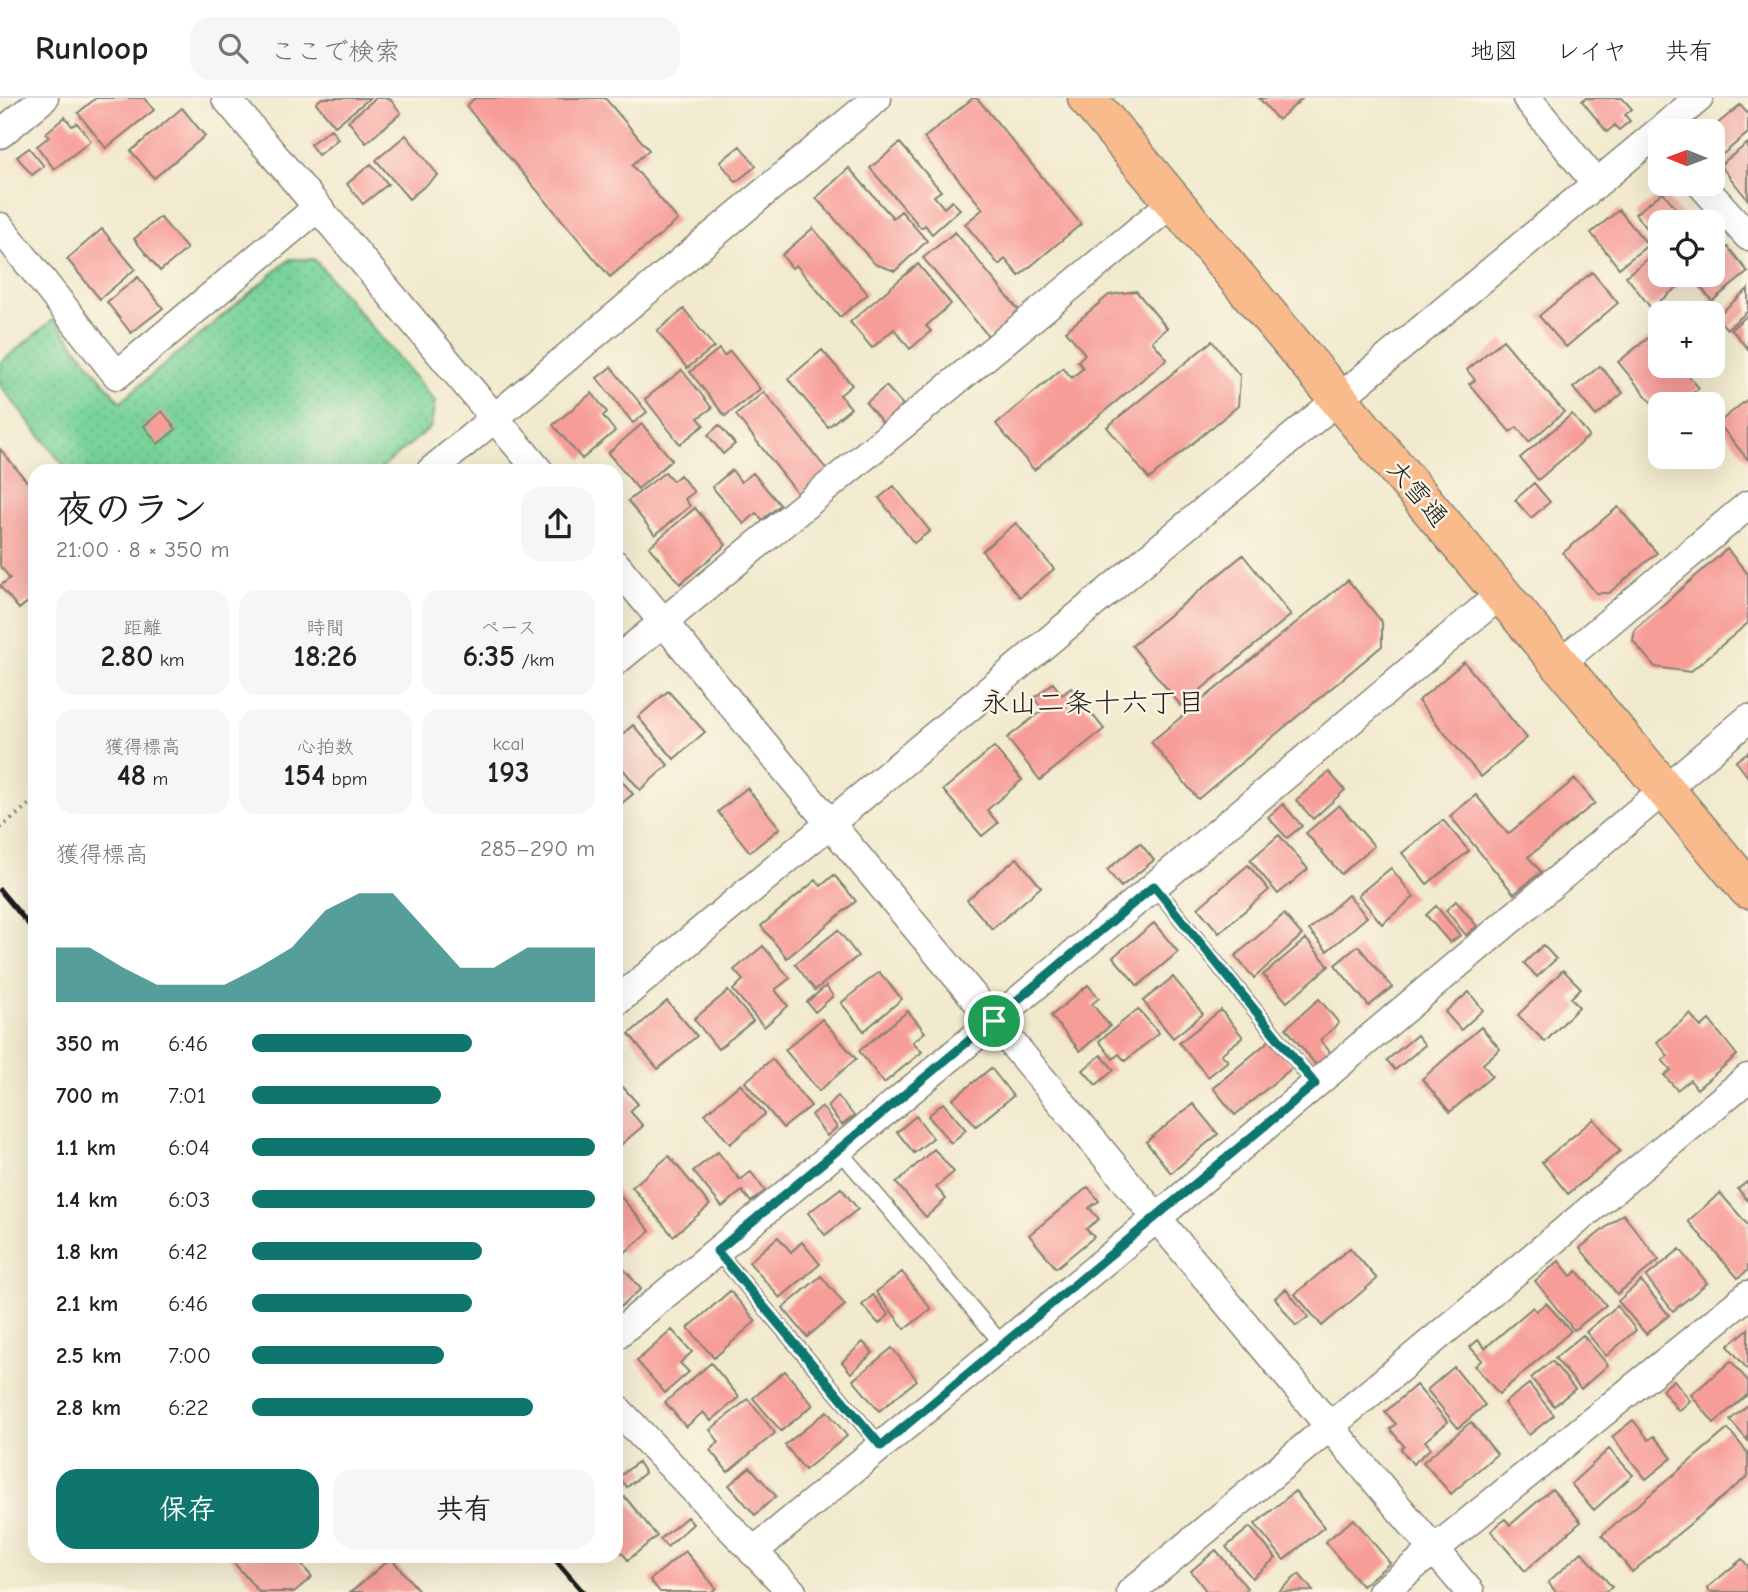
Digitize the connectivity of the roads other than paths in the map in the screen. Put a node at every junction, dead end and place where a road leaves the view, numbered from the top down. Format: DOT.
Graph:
graph roads {
  1 [pos="44,98"];
  2 [pos="226,98"];
  3 [pos="877,98"];
  4 [pos="1087,98"];
  5 [pos="1527,98"];
  6 [pos="1699,98"];
  7 [pos="1677,119"];
  8 [pos="0,134"];
  9 [pos="1648,144"];
  10 [pos="1595,181"];
  11 [pos="1712,196"];
  12 [pos="1173,202"];
  13 [pos="317,208"];
  14 [pos="0,227"];
  15 [pos="1748,236"];
  16 [pos="1340,399"];
  17 [pos="496,417"];
  18 [pos="439,464"];
  19 [pos="533,464"];
  20 [pos="1748,505"];
  21 [pos="623,574"];
  22 [pos="1502,593"];
  23 [pos="662,621"];
  24 [pos="623,655"];
  25 [pos="1558,665"];
  26 [pos="1748,719"];
  27 [pos="1664,790"];
  28 [pos="831,821"];
  29 [pos="1154,886"];
  30 [pos="1748,889"];
  31 [pos="623,996"];
  32 [pos="994,1021"];
  33 [pos="1748,1078"];
  34 [pos="1315,1084"];
  35 [pos="839,1150"];
  36 [pos="1158,1217"];
  37 [pos="717,1251"];
  38 [pos="1748,1295"];
  39 [pos="623,1329"];
  40 [pos="1003,1345"];
  41 [pos="623,1415"];
  42 [pos="1330,1427"];
  43 [pos="881,1446"];
  44 [pos="1434,1549"];
  45 [pos="753,1552"];
  46 [pos="792,1592"];
  47 [pos="1131,1592"];
  48 [pos="1382,1592"];
  49 [pos="1471,1592"];
  1 -- 8 [label="street"];
  2 -- 13 [label="street"];
  3 -- 17 [label="street"];
  4 -- 12 [label="highway, 大雪通"];
  5 -- 10 [label="street"];
  6 -- 7 [label="street"];
  9 -- 10 [label="street"];
  10 -- 16 [label="street"];
  11 -- 15 [label="street"];
  12 -- 16 [label="highway, 大雪通"];
  12 -- 23 [label="street"];
  13 -- 14 [label="street"];
  13 -- 17 [label="street"];
  16 -- 22 [label="highway, 大雪通"];
  16 -- 28 [label="street"];
  17 -- 18 [label="street"];
  17 -- 19 [label="street"];
  20 -- 25 [label="street"];
  21 -- 23 [label="street"];
  22 -- 25 [label="highway, 大雪通"];
  22 -- 29 [label="street"];
  23 -- 24 [label="street"];
  23 -- 28 [label="street"];
  25 -- 27 [label="highway, 大雪通"];
  26 -- 27 [label="street"];
  27 -- 30 [label="highway, 大雪通"];
  27 -- 34 [label="street"];
  28 -- 31 [label="street"];
  28 -- 32 [label="street"];
  29 -- 32 [label="street"];
  29 -- 34 [label="lane"];
  32 -- 35 [label="street"];
  32 -- 36 [label="street"];
  33 -- 42 [label="street"];
  34 -- 36 [label="street"];
  35 -- 37 [label="street"];
  35 -- 40 [label="lane"];
  36 -- 40 [label="street"];
  36 -- 42 [label="street"];
  37 -- 39 [label="street"];
  37 -- 43 [label="lane"];
  38 -- 44 [label="street"];
  40 -- 43 [label="street"];
  41 -- 45 [label="street"];
  42 -- 44 [label="street"];
  42 -- 47 [label="street"];
  43 -- 45 [label="street"];
  44 -- 48 [label="street"];
  44 -- 49 [label="street"];
  45 -- 46 [label="street"];
}
